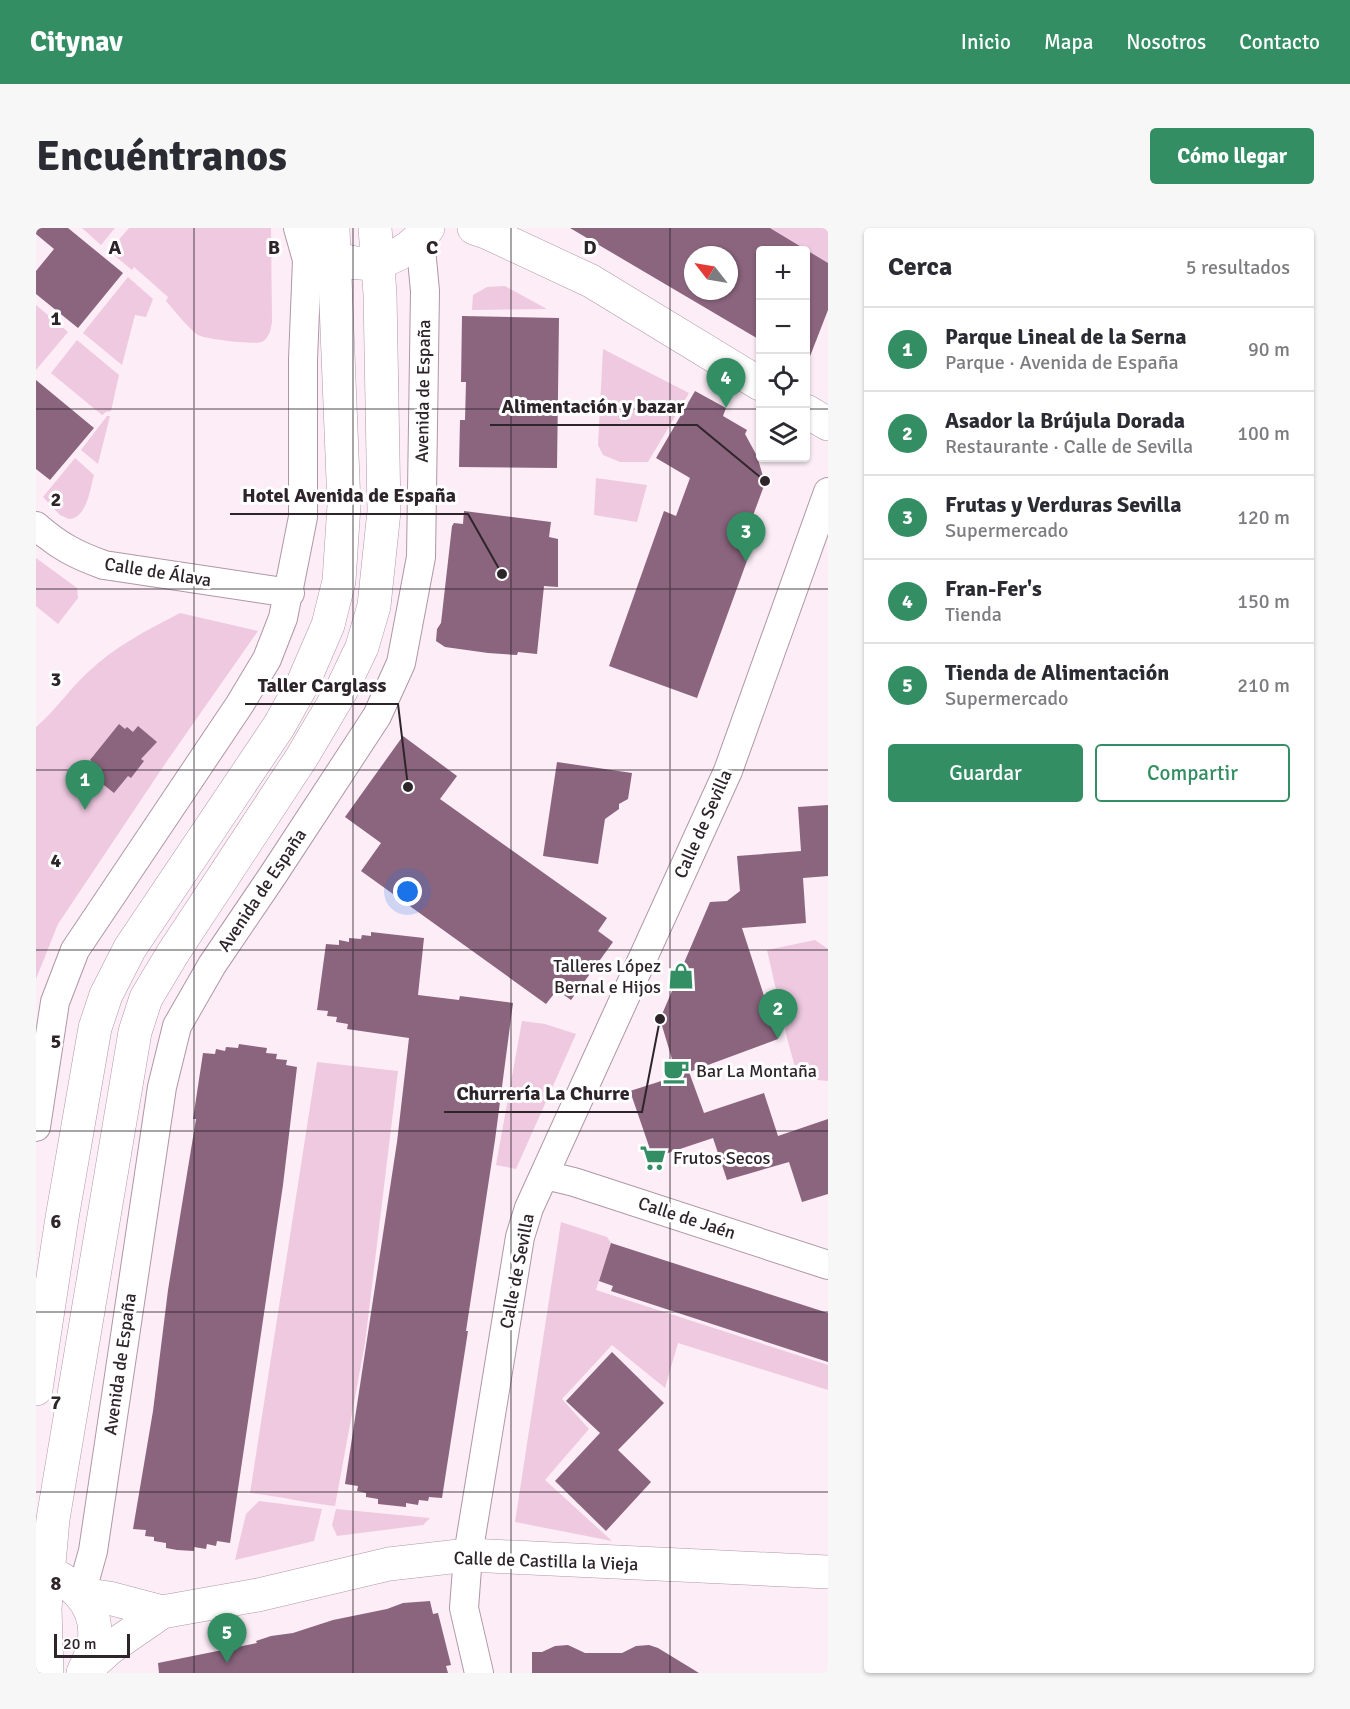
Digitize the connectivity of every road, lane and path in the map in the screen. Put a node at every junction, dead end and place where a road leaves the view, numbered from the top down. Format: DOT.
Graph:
graph roads {
  1 [pos="300,228"];
  2 [pos="375,228"];
  3 [pos="474,228"];
  4 [pos="424,233"];
  5 [pos="333,243"];
  6 [pos="376,263"];
  7 [pos="756,382"];
  8 [pos="810,413"];
  9 [pos="828,424"];
  10 [pos="828,492"];
  11 [pos="36,526"];
  12 [pos="290,593"];
  13 [pos="36,1127"];
  14 [pos="545,1175"];
  15 [pos="828,1264"];
  16 [pos="36,1389"];
  17 [pos="93,1551"];
  18 [pos="468,1555"];
  19 [pos="42,1571"];
  20 [pos="828,1572"];
  21 [pos="81,1594"];
  22 [pos="162,1612"];
  23 [pos="83,1672"];
  24 [pos="47,1673"];
  25 [pos="478,1673"];
  1 -- 5 [label="main road, Avenida de España"];
  1 -- 12 [label="street, Avenida de España"];
  2 -- 6 [label="main road, Avenida de España"];
  3 -- 7 [label="main road"];
  4 -- 6 [label="main road, Avenida de España"];
  4 -- 17 [label="street, Avenida de España"];
  5 -- 6 [label="main road, Avenida de España"];
  5 -- 16 [label="main road"];
  6 -- 19 [label="main road, Avenida de España"];
  8 -- 9 [label="main road"];
  10 -- 14 [label="street, Calle de Sevilla"];
  11 -- 12 [label="street, Calle de Álava"];
  12 -- 13 [label="street, Avenida de España"];
  14 -- 15 [label="street, Calle de Jaén"];
  14 -- 18 [label="street, Calle de Sevilla"];
  17 -- 21 [label="street, Avenida de España"];
  17 -- 22 [label="street"];
  18 -- 20 [label="main road, Calle de Castilla la Vieja"];
  18 -- 22 [label="main road, Calle de Castilla la Vieja"];
  18 -- 25 [label="street, Calle de Sevilla"];
  19 -- 21 [label="main road"];
  19 -- 24 [label="main road, Avenida de España"];
  21 -- 22 [label="main road, Calle de Castilla la Vieja"];
  21 -- 23 [label="main road"];
  22 -- 23 [label="main road, Calle de Castilla la Vieja"];
}
